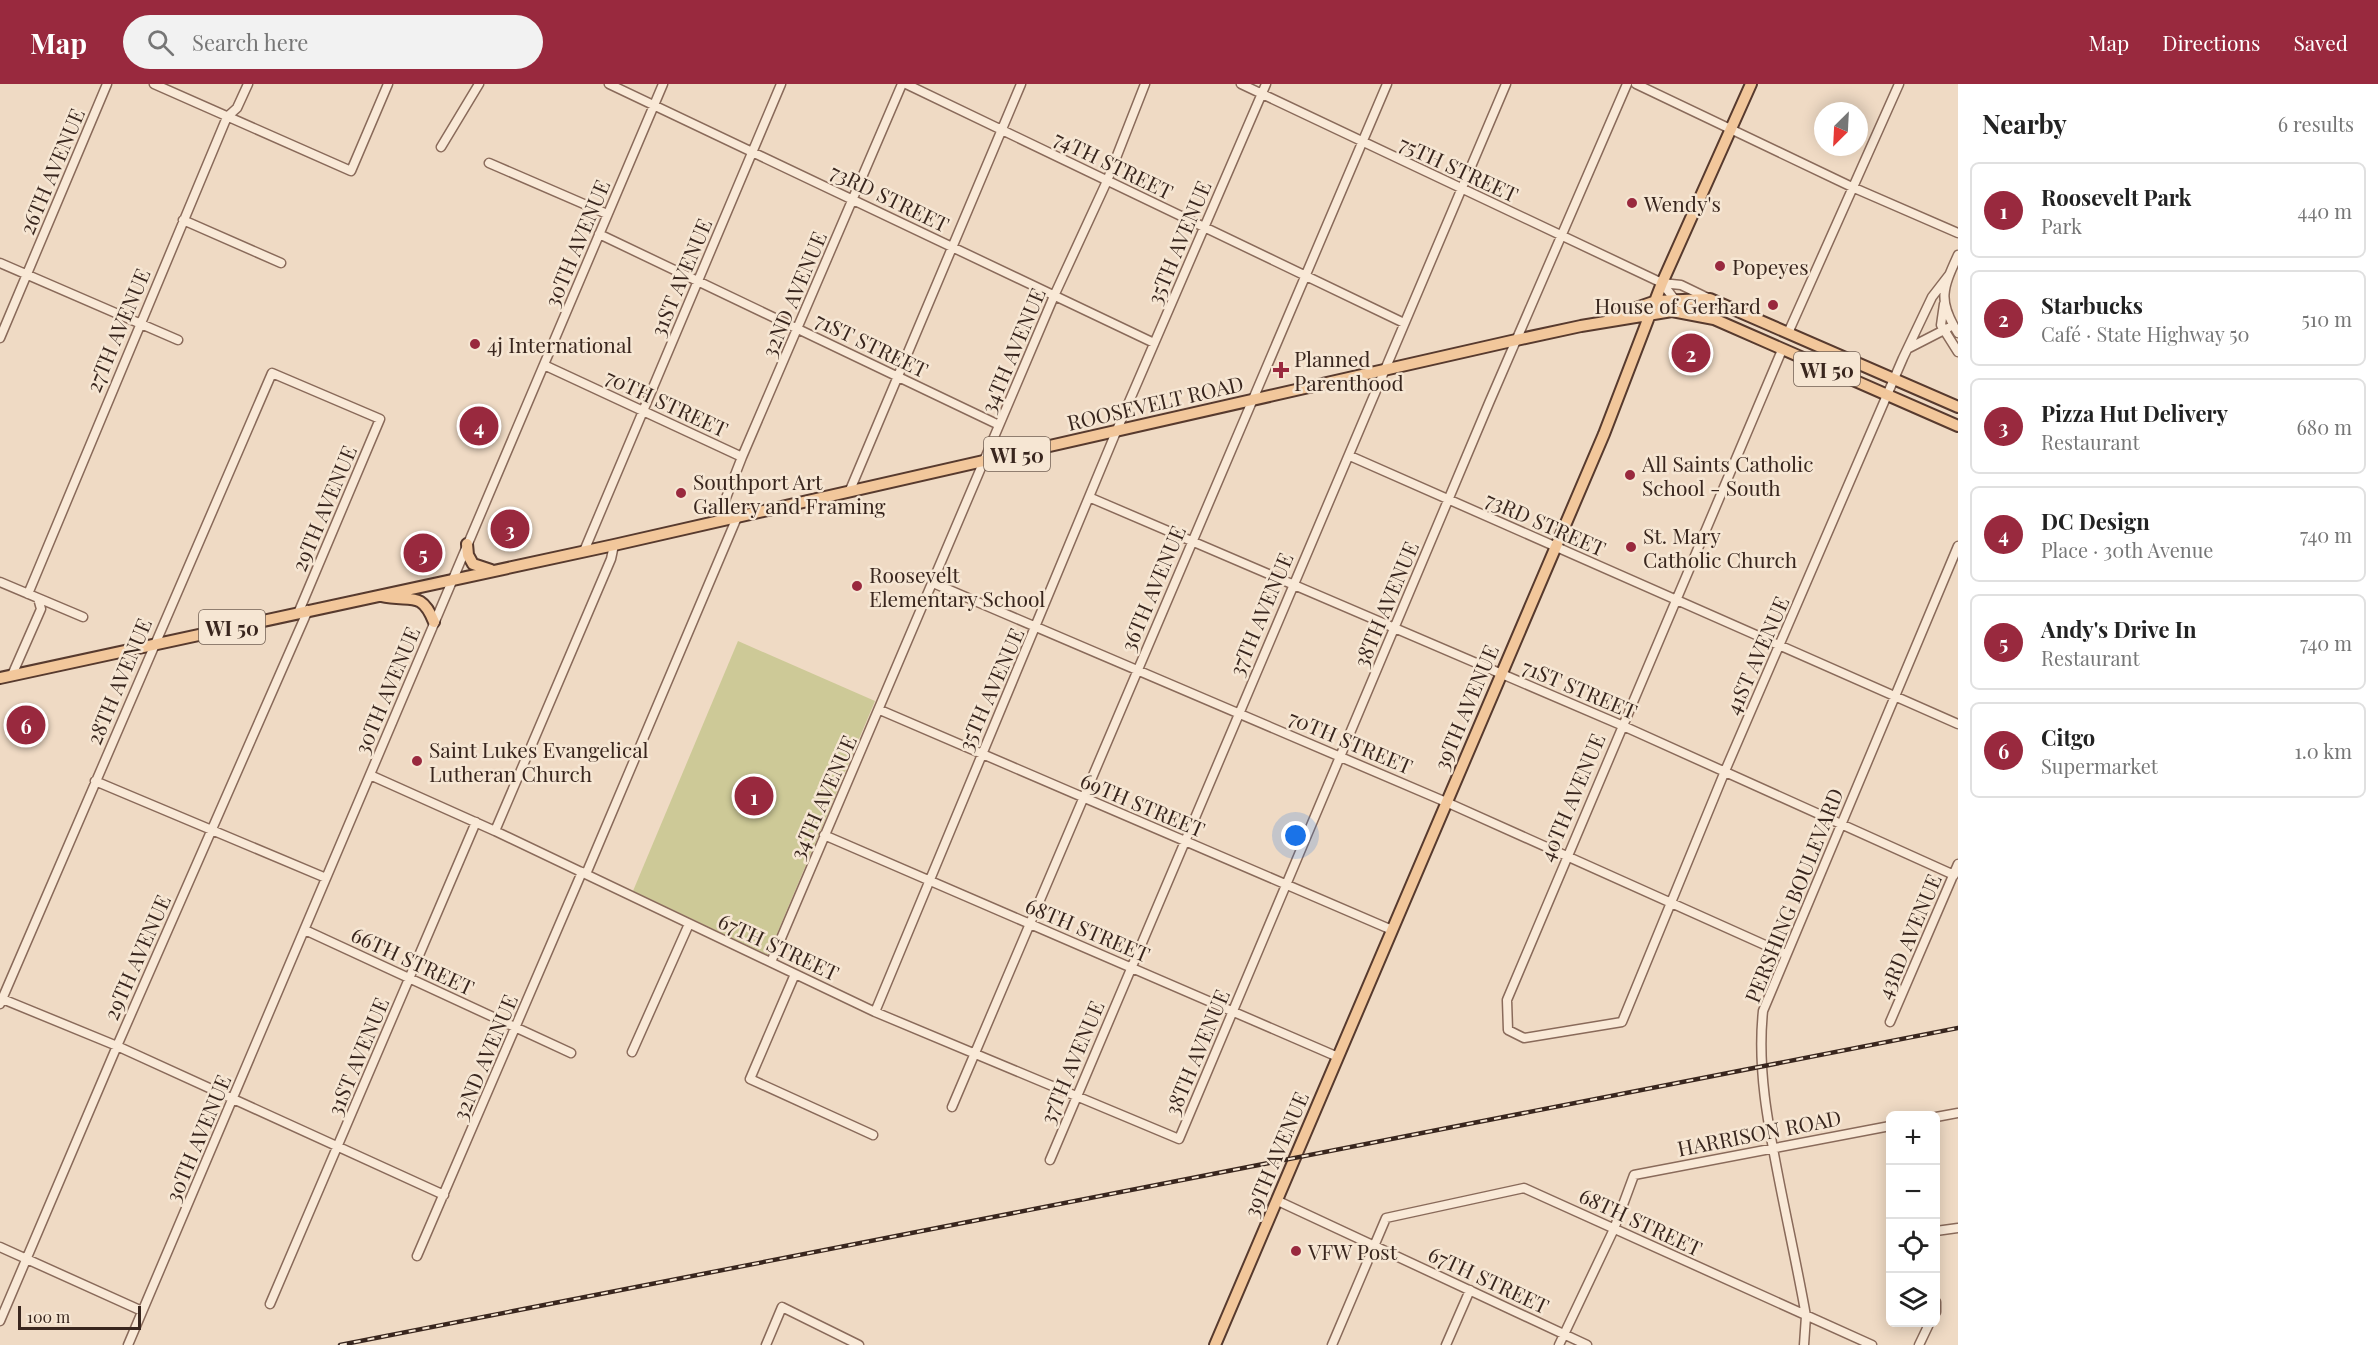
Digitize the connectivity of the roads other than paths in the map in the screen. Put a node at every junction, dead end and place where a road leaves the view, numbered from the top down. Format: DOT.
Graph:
graph roads {
  1 [pos="107,84"];
  2 [pos="154,84"];
  3 [pos="248,84"];
  4 [pos="388,84"];
  5 [pos="480,84"];
  6 [pos="609,84"];
  7 [pos="663,84"];
  8 [pos="782,84"];
  9 [pos="904,84"];
  10 [pos="1021,84"];
  11 [pos="1145,84"];
  12 [pos="1241,84"];
  13 [pos="1266,84"];
  14 [pos="1387,84"];
  15 [pos="1506,84"];
  16 [pos="1627,84"];
  17 [pos="1636,84"];
  18 [pos="1751,84"];
  19 [pos="1899,84"];
  20 [pos="1261,94"];
  21 [pos="655,104"];
  22 [pos="227,117"];
  23 [pos="1002,129"];
  24 [pos="1731,131"];
  25 [pos="1361,142"];
  26 [pos="441,147"];
  27 [pos="753,151"];
  28 [pos="489,163"];
  29 [pos="1107,181"];
  30 [pos="1852,187"];
  31 [pos="1462,189"];
  32 [pos="853,199"];
  33 [pos="607,214"];
  34 [pos="183,220"];
  35 [pos="1204,228"];
  36 [pos="1958,233"];
  37 [pos="599,234"];
  38 [pos="1562,236"];
  39 [pos="952,247"];
  40 [pos="1958,255"];
  41 [pos="0,263"];
  42 [pos="281,263"];
  43 [pos="27,274"];
  44 [pos="1304,275"];
  45 [pos="1949,275"];
  46 [pos="699,281"];
  47 [pos="1662,283"];
  48 [pos="1054,296"];
  49 [pos="1710,299"];
  50 [pos="1675,300"];
  51 [pos="1656,301"];
  52 [pos="1944,303"];
  53 [pos="1696,314"];
  54 [pos="1651,315"];
  55 [pos="140,322"];
  56 [pos="1404,323"];
  57 [pos="1581,326"];
  58 [pos="798,329"];
  59 [pos="1956,329"];
  60 [pos="1943,330"];
  61 [pos="1788,333"];
  62 [pos="0,338"];
  63 [pos="178,340"];
  64 [pos="1516,340"];
  65 [pos="1154,343"];
  66 [pos="1782,350"];
  67 [pos="1906,350"];
  68 [pos="1958,352"];
  69 [pos="544,365"];
  70 [pos="1384,370"];
  71 [pos="899,377"];
  72 [pos="1893,380"];
  73 [pos="1887,394"];
  74 [pos="1252,399"];
  75 [pos="1958,407"];
  76 [pos="644,411"];
  77 [pos="380,419"];
  78 [pos="999,425"];
  79 [pos="1958,426"];
  80 [pos="1116,432"];
  81 [pos="1350,456"];
  82 [pos="742,457"];
  83 [pos="983,462"];
  84 [pos="850,490"];
  85 [pos="1091,498"];
  86 [pos="1450,500"];
  87 [pos="738,515"];
  88 [pos="721,519"];
  89 [pos="1192,541"];
  90 [pos="467,544"];
  91 [pos="614,545"];
  92 [pos="1958,546"];
  93 [pos="1556,547"];
  94 [pos="584,551"];
  95 [pos="494,570"];
  96 [pos="452,579"];
  97 [pos="0,582"];
  98 [pos="933,583"];
  99 [pos="1292,584"];
  100 [pos="28,594"];
  101 [pos="378,595"];
  102 [pos="38,598"];
  103 [pos="1676,600"];
  104 [pos="304,611"];
  105 [pos="83,617"];
  106 [pos="434,622"];
  107 [pos="1037,626"];
  108 [pos="1395,627"];
  109 [pos="154,645"];
  110 [pos="1780,646"];
  111 [pos="1137,669"];
  112 [pos="1501,673"];
  113 [pos="12,675"];
  114 [pos="0,678"];
  115 [pos="1895,696"];
  116 [pos="880,710"];
  117 [pos="1238,712"];
  118 [pos="1958,724"];
  119 [pos="1621,725"];
  120 [pos="981,754"];
  121 [pos="1340,756"];
  122 [pos="1725,771"];
  123 [pos="370,775"];
  124 [pos="95,781"];
  125 [pos="1083,799"];
  126 [pos="1446,802"];
  127 [pos="476,822"];
  128 [pos="1841,823"];
  129 [pos="212,830"];
  130 [pos="495,831"];
  131 [pos="824,835"];
  132 [pos="1185,841"];
  133 [pos="1566,856"];
  134 [pos="1958,864"];
  135 [pos="584,873"];
  136 [pos="1954,875"];
  137 [pos="326,878"];
  138 [pos="928,880"];
  139 [pos="1285,884"];
  140 [pos="1672,903"];
  141 [pos="689,924"];
  142 [pos="1030,924"];
  143 [pos="305,930"];
  144 [pos="1392,930"];
  145 [pos="1785,954"];
  146 [pos="771,962"];
  147 [pos="1131,967"];
  148 [pos="795,974"];
  149 [pos="409,977"];
  150 [pos="1,1000"];
  151 [pos="875,1011"];
  152 [pos="1232,1011"];
  153 [pos="1622,1022"];
  154 [pos="1890,1022"];
  155 [pos="516,1028"];
  156 [pos="117,1046"];
  157 [pos="632,1052"];
  158 [pos="572,1053"];
  159 [pos="975,1054"];
  160 [pos="1338,1057"];
  161 [pos="1077,1096"];
  162 [pos="233,1100"];
  163 [pos="952,1107"];
  164 [pos="1958,1113"];
  165 [pos="1940,1116"];
  166 [pos="1886,1127"];
  167 [pos="873,1135"];
  168 [pos="1179,1139"];
  169 [pos="1773,1146"];
  170 [pos="338,1148"];
  171 [pos="1050,1160"];
  172 [pos="444,1195"];
  173 [pos="1278,1201"];
  174 [pos="1958,1228"];
  175 [pos="1614,1229"];
  176 [pos="1940,1230"];
  177 [pos="1374,1245"];
  178 [pos="0,1247"];
  179 [pos="417,1256"];
  180 [pos="26,1259"];
  181 [pos="1470,1290"];
  182 [pos="270,1304"];
  183 [pos="142,1311"];
  184 [pos="1806,1316"];
  185 [pos="0,1321"];
  186 [pos="1928,1327"];
  187 [pos="1564,1334"];
  188 [pos="128,1345"];
  189 [pos="766,1345"];
  190 [pos="859,1345"];
  191 [pos="1215,1345"];
  192 [pos="1332,1345"];
  193 [pos="1446,1345"];
  194 [pos="1559,1345"];
  195 [pos="1587,1345"];
  196 [pos="1804,1345"];
  197 [pos="1872,1345"];
  198 [pos="1919,1345"];
  1 -- 43 [label="street, 26TH AVENUE"];
  2 -- 22 [label="street"];
  3 -- 22 [label="street, 27TH AVENUE"];
  4 -- 22 [label="street"];
  5 -- 26 [label="street"];
  6 -- 21 [label="street, 73RD STREET"];
  7 -- 21 [label="street, 30TH AVENUE"];
  8 -- 27 [label="street, 31ST AVENUE"];
  9 -- 23 [label="street, 74TH STREET"];
  9 -- 32 [label="street, 32ND AVENUE"];
  10 -- 23 [label="street"];
  11 -- 29 [label="street, 34TH AVENUE"];
  12 -- 20 [label="street, 75TH STREET"];
  13 -- 20 [label="street, 35TH AVENUE"];
  14 -- 25 [label="street, 36TH AVENUE"];
  15 -- 31 [label="street, 37TH AVENUE"];
  16 -- 38 [label="street, 38TH AVENUE"];
  17 -- 24 [label="street"];
  18 -- 24 [label="main road, 39TH AVENUE"];
  19 -- 30 [label="street"];
  20 -- 25 [label="street, 75TH STREET"];
  20 -- 35 [label="street, 35TH AVENUE"];
  21 -- 27 [label="street, 73RD STREET"];
  21 -- 33 [label="street, 30TH AVENUE"];
  22 -- 34 [label="street, 27TH AVENUE"];
  23 -- 29 [label="street, 74TH STREET"];
  23 -- 39 [label="street"];
  24 -- 30 [label="street"];
  24 -- 47 [label="main road, 39TH AVENUE"];
  25 -- 31 [label="street, 75TH STREET"];
  25 -- 44 [label="street, 36TH AVENUE"];
  27 -- 32 [label="street, 73RD STREET"];
  27 -- 46 [label="street, 31ST AVENUE"];
  28 -- 33 [label="street"];
  29 -- 35 [label="street, 74TH STREET"];
  29 -- 48 [label="street, 34TH AVENUE"];
  30 -- 36 [label="street"];
  30 -- 61 [label="street"];
  31 -- 38 [label="street, 75TH STREET"];
  31 -- 56 [label="street, 37TH AVENUE"];
  32 -- 39 [label="street, 73RD STREET"];
  32 -- 58 [label="street, 32ND AVENUE"];
  33 -- 37 [label="street, 30TH AVENUE"];
  34 -- 42 [label="street"];
  34 -- 55 [label="street, 27TH AVENUE"];
  35 -- 44 [label="street, 74TH STREET"];
  35 -- 65 [label="street, 35TH AVENUE"];
  37 -- 46 [label="street, 71ST STREET"];
  37 -- 69 [label="street, 30TH AVENUE"];
  38 -- 47 [label="street, 75TH STREET"];
  38 -- 64 [label="street, 38TH AVENUE"];
  39 -- 48 [label="street, 73RD STREET"];
  39 -- 71 [label="street"];
  40 -- 45 [label="street"];
  41 -- 43 [label="street"];
  43 -- 55 [label="street"];
  43 -- 62 [label="street, 26TH AVENUE"];
  44 -- 56 [label="street, 74TH STREET"];
  44 -- 74 [label="street, 36TH AVENUE"];
  45 -- 52 [label="street"];
  45 -- 67 [label="street, 41ST AVENUE"];
  46 -- 58 [label="street, 71ST STREET"];
  46 -- 76 [label="street, 31ST AVENUE"];
  47 -- 49 [label="street, 75TH STREET"];
  47 -- 50 [label="street, 75TH STREET"];
  47 -- 51 [label="main road, 39TH AVENUE"];
  48 -- 65 [label="street, 73RD STREET"];
  48 -- 78 [label="street, 34TH AVENUE"];
  49 -- 50 [label="main road, WI 50"];
  49 -- 61 [label="main road, WI 50"];
  50 -- 51 [label="main road, WI 50"];
  50 -- 53 [label="street, 75TH STREET"];
  51 -- 54 [label="main road, 39TH AVENUE"];
  51 -- 57 [label="main road, WI 50"];
  52 -- 59 [label="street"];
  52 -- 60 [label="street"];
  53 -- 54 [label="main road, WI 50"];
  53 -- 66 [label="main road, WI 50"];
  54 -- 57 [label="main road, WI 50"];
  54 -- 93 [label="main road, 39TH AVENUE"];
  55 -- 63 [label="street"];
  55 -- 100 [label="street, 27TH AVENUE"];
  56 -- 70 [label="street, 37TH AVENUE"];
  57 -- 64 [label="main road, ROOSEVELT ROAD / WI 50"];
  58 -- 71 [label="street, 71ST STREET"];
  58 -- 82 [label="street, 32ND AVENUE"];
  59 -- 60 [label="street"];
  60 -- 67 [label="street"];
  60 -- 68 [label="street"];
  61 -- 72 [label="main road, WI 50"];
  64 -- 70 [label="main road, ROOSEVELT ROAD / WI 50"];
  64 -- 86 [label="street, 38TH AVENUE"];
  65 -- 80 [label="street, 35TH AVENUE"];
  66 -- 73 [label="main road, WI 50"];
  66 -- 103 [label="street, 40TH AVENUE"];
  67 -- 72 [label="street, 41ST AVENUE"];
  69 -- 76 [label="street, 70TH STREET"];
  69 -- 90 [label="street, 30TH AVENUE"];
  70 -- 74 [label="main road, ROOSEVELT ROAD / WI 50"];
  70 -- 81 [label="street, 37TH AVENUE"];
  71 -- 78 [label="street, 71ST STREET"];
  71 -- 84 [label="street"];
  72 -- 73 [label="street, 41ST AVENUE"];
  72 -- 75 [label="main road, WI 50"];
  73 -- 79 [label="main road, WI 50"];
  73 -- 110 [label="street, 41ST AVENUE"];
  74 -- 80 [label="main road, ROOSEVELT ROAD / WI 50"];
  74 -- 89 [label="street, 36TH AVENUE"];
  76 -- 82 [label="street, 70TH STREET"];
  76 -- 94 [label="street, 31ST AVENUE"];
  77 -- 104 [label="street, 29TH AVENUE"];
  77 -- 109 [label="street, 28TH AVENUE"];
  78 -- 83 [label="street, 34TH AVENUE"];
  80 -- 83 [label="main road, ROOSEVELT ROAD / WI 50"];
  80 -- 85 [label="street, 35TH AVENUE"];
  81 -- 86 [label="street, 73RD STREET"];
  81 -- 99 [label="street, 37TH AVENUE"];
  82 -- 88 [label="street, 32ND AVENUE"];
  83 -- 84 [label="main road, ROOSEVELT ROAD / WI 50"];
  83 -- 98 [label="street, 34TH AVENUE"];
  84 -- 87 [label="main road, ROOSEVELT ROAD / WI 50"];
  85 -- 89 [label="street, 71ST STREET"];
  85 -- 107 [label="street, 35TH AVENUE"];
  86 -- 93 [label="street, 73RD STREET"];
  86 -- 108 [label="street, 38TH AVENUE"];
  87 -- 88 [label="main road, ROOSEVELT ROAD / WI 50"];
  87 -- 135 [label="street, 32ND AVENUE"];
  88 -- 91 [label="main road, ROOSEVELT ROAD / WI 50"];
  89 -- 99 [label="street, 71ST STREET"];
  89 -- 111 [label="street, 36TH AVENUE"];
  90 -- 95 [label="main road"];
  90 -- 96 [label="street, 30TH AVENUE"];
  91 -- 94 [label="main road, ROOSEVELT ROAD / WI 50"];
  91 -- 130 [label="street"];
  92 -- 115 [label="street, PERSHING BOULEVARD"];
  93 -- 103 [label="street, 73RD STREET"];
  93 -- 112 [label="main road, 39TH AVENUE"];
  94 -- 95 [label="main road, ROOSEVELT ROAD / WI 50"];
  95 -- 96 [label="main road, ROOSEVELT ROAD / WI 50"];
  96 -- 101 [label="main road, ROOSEVELT ROAD / WI 50"];
  96 -- 106 [label="street, 30TH AVENUE"];
  97 -- 100 [label="street"];
  98 -- 107 [label="street, 70TH STREET"];
  98 -- 116 [label="street, 34TH AVENUE"];
  99 -- 108 [label="street, 71ST STREET"];
  99 -- 117 [label="street, 37TH AVENUE"];
  100 -- 102 [label="street"];
  101 -- 104 [label="main road, ROOSEVELT ROAD / WI 50"];
  101 -- 106 [label="main road"];
  102 -- 105 [label="street"];
  102 -- 113 [label="street"];
  103 -- 110 [label="street, 73RD STREET"];
  103 -- 119 [label="street, 40TH AVENUE"];
  104 -- 109 [label="main road, ROOSEVELT ROAD / WI 50"];
  104 -- 129 [label="street, 29TH AVENUE"];
  106 -- 123 [label="street, 30TH AVENUE"];
  107 -- 111 [label="street, 70TH STREET"];
  107 -- 120 [label="street, 35TH AVENUE"];
  108 -- 112 [label="street, 71ST STREET"];
  108 -- 121 [label="street, 38TH AVENUE"];
  109 -- 113 [label="main road, ROOSEVELT ROAD / WI 50"];
  109 -- 124 [label="street, 28TH AVENUE"];
  110 -- 115 [label="street, 73RD STREET"];
  110 -- 122 [label="street, 41ST AVENUE"];
  111 -- 117 [label="street, 70TH STREET"];
  111 -- 125 [label="street, 36TH AVENUE"];
  112 -- 119 [label="street, 71ST STREET"];
  112 -- 126 [label="main road, 39TH AVENUE"];
  113 -- 114 [label="main road, ROOSEVELT ROAD / WI 50"];
  115 -- 118 [label="street, 73RD STREET"];
  115 -- 128 [label="street, PERSHING BOULEVARD"];
  116 -- 120 [label="street, 69TH STREET"];
  116 -- 131 [label="street, 34TH AVENUE"];
  117 -- 121 [label="street, 70TH STREET"];
  117 -- 132 [label="street, 37TH AVENUE"];
  119 -- 122 [label="street, 71ST STREET"];
  119 -- 133 [label="street, 40TH AVENUE"];
  120 -- 125 [label="street, 69TH STREET"];
  120 -- 138 [label="street, 35TH AVENUE"];
  121 -- 126 [label="street, 70TH STREET"];
  121 -- 139 [label="street, 38TH AVENUE"];
  122 -- 128 [label="street, 71ST STREET"];
  122 -- 140 [label="street, 41ST AVENUE"];
  123 -- 127 [label="street, 67TH STREET"];
  123 -- 137 [label="street, 30TH AVENUE"];
  124 -- 129 [label="street"];
  124 -- 150 [label="street, 28TH AVENUE"];
  125 -- 132 [label="street, 69TH STREET"];
  125 -- 142 [label="street, 36TH AVENUE"];
  126 -- 133 [label="street, 70TH STREET"];
  126 -- 144 [label="main road, 39TH AVENUE"];
  127 -- 130 [label="street, 67TH STREET"];
  127 -- 149 [label="street, 31ST AVENUE"];
  128 -- 136 [label="street, 71ST STREET"];
  128 -- 145 [label="street, PERSHING BOULEVARD"];
  129 -- 137 [label="street"];
  129 -- 156 [label="street, 29TH AVENUE"];
  130 -- 135 [label="street, 67TH STREET"];
  131 -- 138 [label="street, 68TH STREET"];
  131 -- 146 [label="street, 34TH AVENUE"];
  132 -- 139 [label="street, 69TH STREET"];
  132 -- 147 [label="street, 37TH AVENUE"];
  133 -- 140 [label="street, 70TH STREET"];
  133 -- 153 [label="street, 40TH AVENUE"];
  134 -- 136 [label="street, 43RD AVENUE"];
  135 -- 141 [label="street, 67TH STREET"];
  135 -- 155 [label="street, 32ND AVENUE"];
  136 -- 154 [label="street, 43RD AVENUE"];
  137 -- 143 [label="street, 30TH AVENUE"];
  138 -- 142 [label="street, 68TH STREET"];
  138 -- 151 [label="street, 35TH AVENUE"];
  139 -- 144 [label="street, 69TH STREET"];
  139 -- 152 [label="street, 38TH AVENUE"];
  140 -- 145 [label="street, 70TH STREET"];
  140 -- 153 [label="street, 41ST AVENUE"];
  141 -- 146 [label="street, 67TH STREET"];
  141 -- 157 [label="street"];
  142 -- 147 [label="street, 68TH STREET"];
  142 -- 159 [label="street, 36TH AVENUE"];
  143 -- 149 [label="street, 66TH STREET"];
  143 -- 162 [label="street, 30TH AVENUE"];
  144 -- 160 [label="main road, 39TH AVENUE"];
  145 -- 169 [label="street, PERSHING BOULEVARD"];
  146 -- 148 [label="street, 67TH STREET"];
  147 -- 152 [label="street, 68TH STREET"];
  147 -- 161 [label="street, 37TH AVENUE"];
  148 -- 151 [label="street, 67TH STREET"];
  148 -- 167 [label="street"];
  149 -- 155 [label="street, 66TH STREET"];
  149 -- 170 [label="street, 31ST AVENUE"];
  150 -- 156 [label="street"];
  151 -- 159 [label="street, 67TH STREET"];
  152 -- 160 [label="street, 68TH STREET"];
  152 -- 168 [label="street, 38TH AVENUE"];
  155 -- 158 [label="street, 66TH STREET"];
  155 -- 172 [label="street, 32ND AVENUE"];
  156 -- 162 [label="street"];
  156 -- 180 [label="street, 29TH AVENUE"];
  159 -- 161 [label="street, 67TH STREET"];
  159 -- 163 [label="street, 36TH AVENUE"];
  160 -- 173 [label="main road, 39TH AVENUE"];
  161 -- 168 [label="street, 67TH STREET"];
  161 -- 171 [label="street, 37TH AVENUE"];
  162 -- 170 [label="street"];
  162 -- 183 [label="street, 30TH AVENUE"];
  164 -- 165 [label="street"];
  166 -- 169 [label="street, HARRISON ROAD"];
  169 -- 175 [label="street, HARRISON ROAD"];
  169 -- 184 [label="street, PERSHING BOULEVARD"];
  170 -- 172 [label="street"];
  170 -- 182 [label="street, 31ST AVENUE"];
  172 -- 179 [label="street, 32ND AVENUE"];
  173 -- 177 [label="street, 67TH STREET"];
  173 -- 191 [label="main road, 39TH AVENUE"];
  174 -- 176 [label="street"];
  175 -- 177 [label="street, 68TH STREET"];
  175 -- 184 [label="street, 68TH STREET"];
  175 -- 187 [label="street"];
  177 -- 181 [label="street, 67TH STREET"];
  177 -- 192 [label="street"];
  178 -- 180 [label="street"];
  180 -- 183 [label="street"];
  180 -- 185 [label="street, 29TH AVENUE"];
  181 -- 187 [label="street, 67TH STREET"];
  181 -- 193 [label="street"];
  183 -- 188 [label="street, 30TH AVENUE"];
  184 -- 196 [label="street, PERSHING BOULEVARD"];
  184 -- 197 [label="street, 68TH STREET"];
  186 -- 198 [label="street"];
  187 -- 194 [label="street"];
  187 -- 195 [label="street, 67TH STREET"];
  189 -- 190 [label="street"];
}
